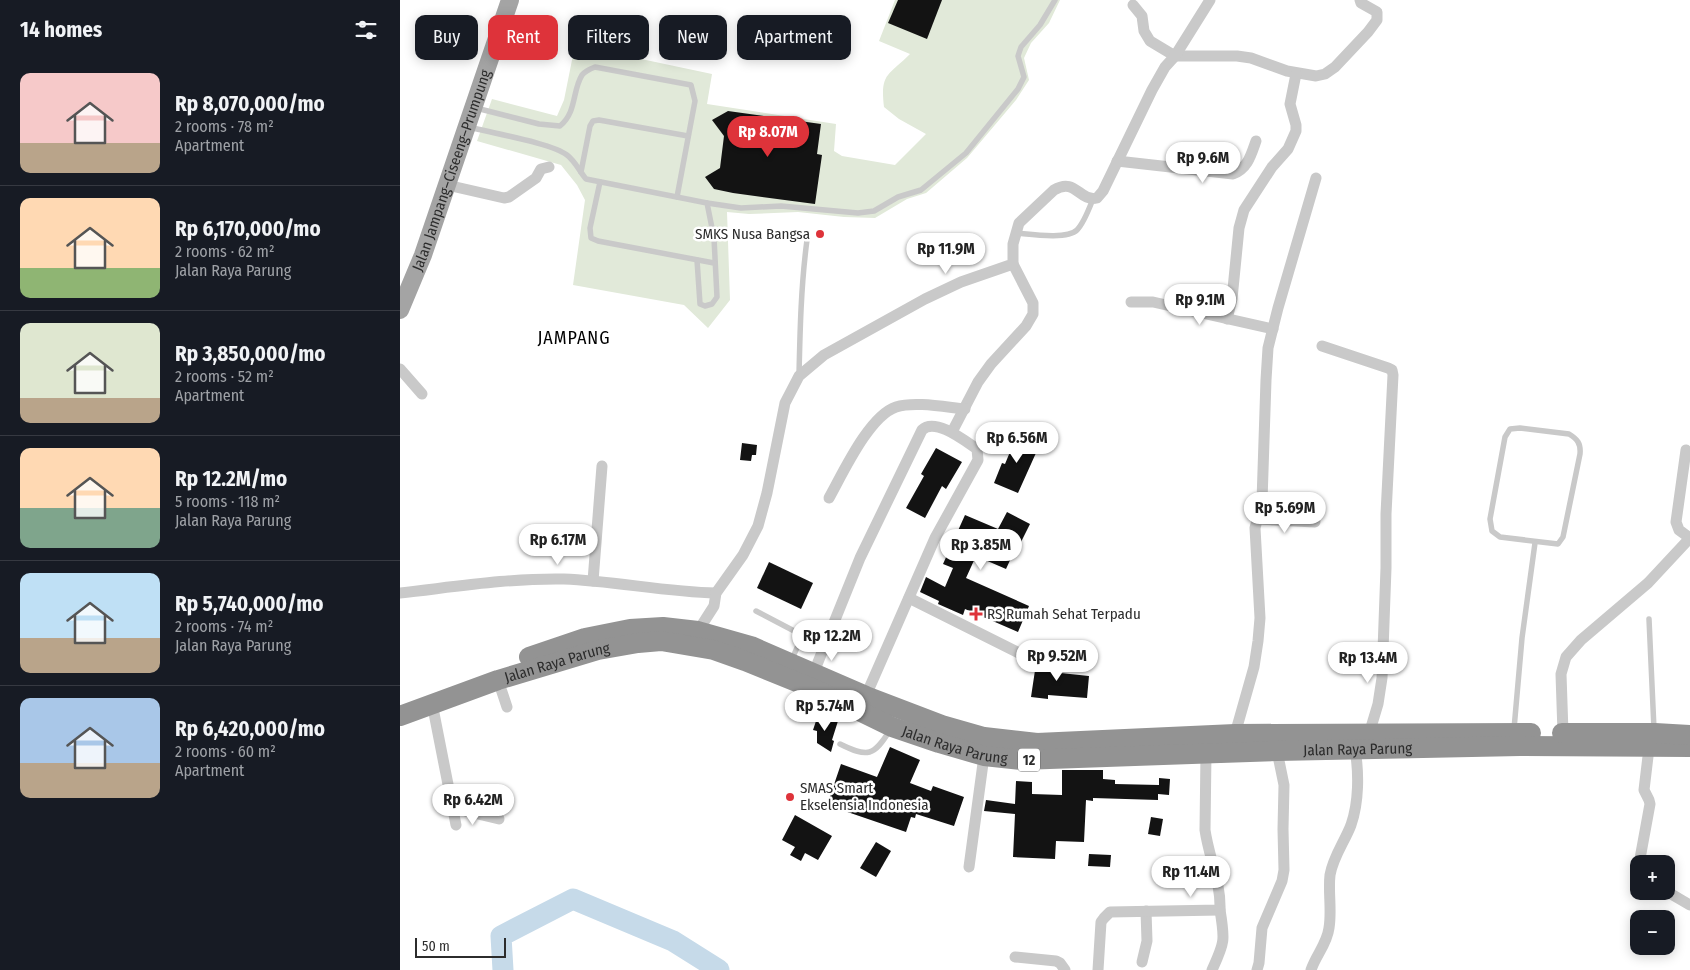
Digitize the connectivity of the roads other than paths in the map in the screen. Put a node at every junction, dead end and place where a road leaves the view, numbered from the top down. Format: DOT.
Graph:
graph roads {
  1 [pos="510,0"];
  2 [pos="1054,0"];
  3 [pos="1210,0"];
  4 [pos="1360,0"];
  5 [pos="1133,5"];
  6 [pos="1176,56"];
  7 [pos="1296,74"];
  8 [pos="474,107"];
  9 [pos="467,127"];
  10 [pos="688,136"];
  11 [pos="1256,141"];
  12 [pos="1117,161"];
  13 [pos="550,166"];
  14 [pos="581,172"];
  15 [pos="1316,178"];
  16 [pos="600,182"];
  17 [pos="447,185"];
  18 [pos="677,197"];
  19 [pos="1093,199"];
  20 [pos="707,203"];
  21 [pos="1015,233"];
  22 [pos="807,240"];
  23 [pos="697,260"];
  24 [pos="714,263"];
  25 [pos="1013,264"];
  26 [pos="1131,302"];
  27 [pos="400,310"];
  28 [pos="1227,318"];
  29 [pos="1273,329"];
  30 [pos="1322,346"];
  31 [pos="400,369"];
  32 [pos="799,376"];
  33 [pos="422,394"];
  34 [pos="965,409"];
  35 [pos="952,432"];
  36 [pos="1686,450"];
  37 [pos="602,466"];
  38 [pos="829,498"];
  39 [pos="1257,519"];
  40 [pos="1314,522"];
  41 [pos="1690,538"];
  42 [pos="1535,543"];
  43 [pos="593,581"];
  44 [pos="400,593"];
  45 [pos="908,598"];
  46 [pos="715,599"];
  47 [pos="756,612"];
  48 [pos="1650,619"];
  49 [pos="698,631"];
  50 [pos="1019,653"];
  51 [pos="791,662"];
  52 [pos="814,672"];
  53 [pos="498,680"];
  54 [pos="400,702"];
  55 [pos="432,703"];
  56 [pos="862,703"];
  57 [pos="507,707"];
  58 [pos="400,716"];
  59 [pos="1239,719"];
  60 [pos="1562,719"];
  61 [pos="1514,725"];
  62 [pos="892,727"];
  63 [pos="1653,732"];
  64 [pos="1369,734"];
  65 [pos="1690,734"];
  66 [pos="840,744"];
  67 [pos="1690,748"];
  68 [pos="1355,749"];
  69 [pos="1277,751"];
  70 [pos="1206,753"];
  71 [pos="984,756"];
  72 [pos="453,808"];
  73 [pos="499,819"];
  74 [pos="456,825"];
  75 [pos="1642,855"];
  76 [pos="969,867"];
  77 [pos="1675,896"];
  78 [pos="1690,905"];
  79 [pos="1220,910"];
  80 [pos="1146,911"];
  81 [pos="1016,957"];
  82 [pos="1142,962"];
  83 [pos="1064,970"];
  84 [pos="1098,970"];
  85 [pos="1212,970"];
  86 [pos="1257,970"];
  87 [pos="1311,970"];
  1 -- 8 [label="main road, Jalan Jampang–Ciseeng–Prumpung"];
  2 -- 20 [label="lane"];
  3 -- 6 [label="street"];
  4 -- 7 [label="street"];
  5 -- 6 [label="street"];
  6 -- 7 [label="street"];
  6 -- 12 [label="street"];
  7 -- 28 [label="street"];
  8 -- 9 [label="main road, Jalan Jampang–Ciseeng–Prumpung"];
  8 -- 10 [label="lane"];
  9 -- 14 [label="lane"];
  9 -- 17 [label="main road, Jalan Jampang–Ciseeng–Prumpung"];
  10 -- 14 [label="lane"];
  10 -- 18 [label="lane"];
  11 -- 12 [label="street"];
  12 -- 19 [label="street"];
  13 -- 17 [label="street"];
  14 -- 16 [label="lane"];
  15 -- 29 [label="street"];
  16 -- 18 [label="lane"];
  16 -- 23 [label="lane"];
  17 -- 27 [label="main road, Jalan Jampang–Ciseeng–Prumpung"];
  18 -- 20 [label="lane"];
  19 -- 21 [label="lane"];
  19 -- 21 [label="street"];
  20 -- 24 [label="lane"];
  21 -- 25 [label="street"];
  22 -- 32 [label="lane"];
  23 -- 24 [label="lane"];
  23 -- 24 [label="lane"];
  25 -- 32 [label="street"];
  25 -- 34 [label="street"];
  26 -- 28 [label="street"];
  28 -- 29 [label="street"];
  29 -- 39 [label="street"];
  30 -- 64 [label="street"];
  31 -- 33 [label="street"];
  32 -- 46 [label="street"];
  34 -- 35 [label="street"];
  34 -- 38 [label="street"];
  35 -- 45 [label="street"];
  35 -- 52 [label="street"];
  36 -- 41 [label="street"];
  37 -- 43 [label="street"];
  39 -- 40 [label="street"];
  39 -- 59 [label="street"];
  41 -- 60 [label="street"];
  42 -- 42 [label="lane"];
  42 -- 61 [label="lane"];
  43 -- 44 [label="street"];
  43 -- 46 [label="street"];
  45 -- 50 [label="street"];
  45 -- 56 [label="street"];
  46 -- 49 [label="street"];
  47 -- 51 [label="lane"];
  48 -- 63 [label="lane"];
  49 -- 51 [label="highway, Jalan Raya Parung / 12"];
  49 -- 54 [label="highway, Jalan Raya Parung / 12"];
  51 -- 52 [label="highway, Jalan Raya Parung / 12"];
  52 -- 56 [label="highway, Jalan Raya Parung / 12"];
  53 -- 55 [label="highway, Jalan Raya Parung / 12"];
  53 -- 56 [label="highway, Jalan Raya Parung / 12"];
  53 -- 57 [label="street"];
  55 -- 58 [label="highway, Jalan Raya Parung / 12"];
  55 -- 72 [label="street"];
  56 -- 59 [label="highway, Jalan Raya Parung / 12"];
  56 -- 62 [label="highway, Jalan Raya Parung / 12"];
  59 -- 64 [label="highway, Jalan Raya Parung / 12"];
  60 -- 61 [label="highway, Jalan Raya Parung / 12"];
  60 -- 63 [label="highway, Jalan Raya Parung / 12"];
  61 -- 64 [label="highway, Jalan Raya Parung / 12"];
  62 -- 66 [label="lane"];
  62 -- 71 [label="highway, Jalan Raya Parung / 12"];
  63 -- 65 [label="highway, Jalan Raya Parung / 12"];
  63 -- 67 [label="highway, Jalan Raya Parung / 12"];
  63 -- 68 [label="highway, Jalan Raya Parung / 12"];
  63 -- 75 [label="street"];
  68 -- 69 [label="highway, Jalan Raya Parung / 12"];
  68 -- 87 [label="street"];
  69 -- 70 [label="highway, Jalan Raya Parung / 12"];
  69 -- 86 [label="street"];
  70 -- 71 [label="highway, Jalan Raya Parung / 12"];
  70 -- 79 [label="street"];
  71 -- 76 [label="street"];
  72 -- 73 [label="street"];
  72 -- 74 [label="street"];
  77 -- 78 [label="street"];
  79 -- 80 [label="street"];
  79 -- 85 [label="street"];
  80 -- 82 [label="street"];
  80 -- 84 [label="street"];
  81 -- 83 [label="street"];
}
